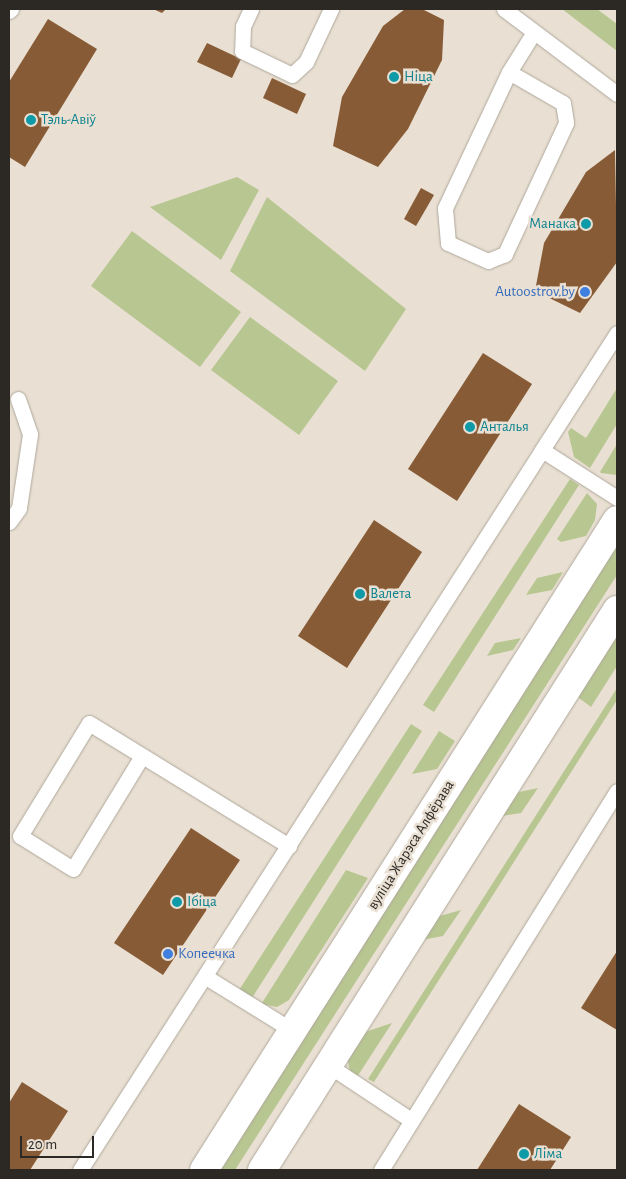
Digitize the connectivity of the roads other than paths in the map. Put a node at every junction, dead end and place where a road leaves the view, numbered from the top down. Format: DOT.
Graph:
graph roads {
  1 [pos="251,9"];
  2 [pos="331,9"];
  3 [pos="504,9"];
  4 [pos="534,32"];
  5 [pos="510,72"];
  6 [pos="617,94"];
  7 [pos="617,333"];
  8 [pos="18,399"];
  9 [pos="542,450"];
  10 [pos="617,498"];
  11 [pos="14,504"];
  12 [pos="617,520"];
  13 [pos="9,522"];
  14 [pos="617,610"];
  15 [pos="142,756"];
  16 [pos="617,791"];
  17 [pos="290,846"];
  18 [pos="206,977"];
  19 [pos="292,1031"];
  20 [pos="328,1066"];
  21 [pos="410,1120"];
  22 [pos="80,1170"];
  23 [pos="204,1170"];
  24 [pos="262,1170"];
  25 [pos="381,1170"];
  1 -- 2 [label="lane"];
  3 -- 4 [label="lane"];
  4 -- 5 [label="lane"];
  4 -- 6 [label="lane"];
  5 -- 5 [label="lane"];
  7 -- 9 [label="lane"];
  8 -- 11 [label="lane"];
  9 -- 10 [label="lane"];
  9 -- 17 [label="lane"];
  11 -- 13 [label="lane"];
  12 -- 19 [label="main road, вуліца Жарэса Алфёрава"];
  14 -- 20 [label="main road"];
  15 -- 15 [label="lane"];
  15 -- 17 [label="lane"];
  16 -- 21 [label="lane"];
  17 -- 18 [label="lane"];
  18 -- 19 [label="lane"];
  18 -- 22 [label="lane"];
  19 -- 23 [label="main road, вуліца Жарэса Алфёрава"];
  20 -- 21 [label="lane"];
  20 -- 24 [label="main road"];
  21 -- 25 [label="lane"];
}
